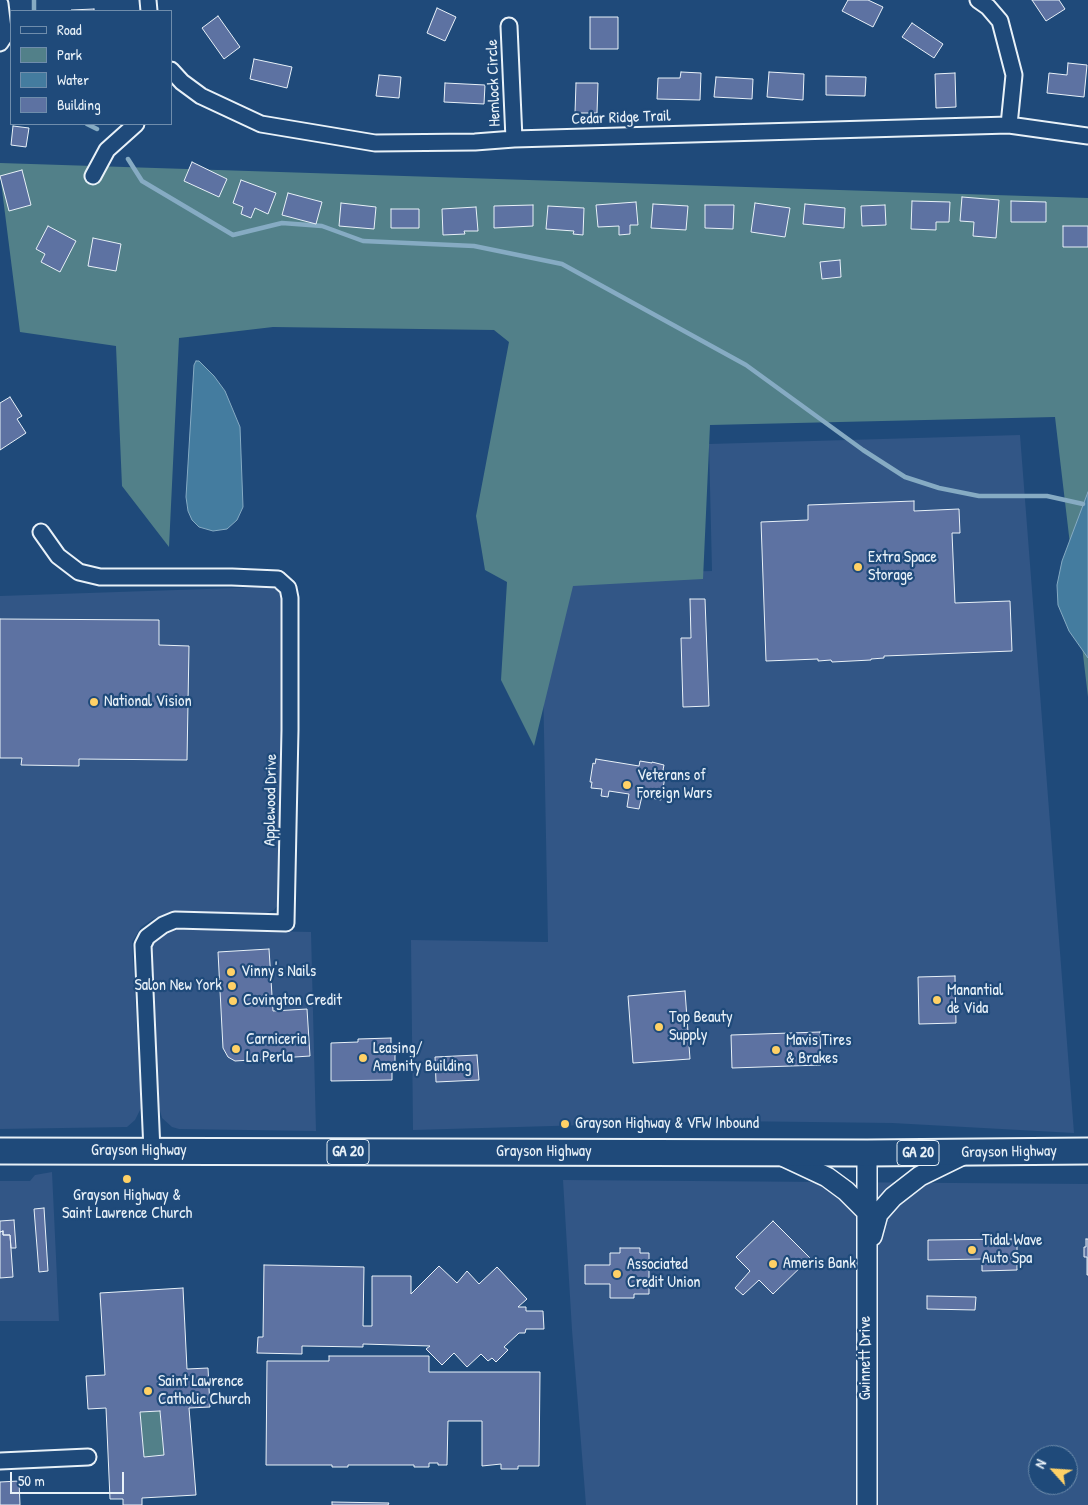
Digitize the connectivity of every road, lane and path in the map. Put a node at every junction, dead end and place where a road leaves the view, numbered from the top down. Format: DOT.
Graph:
graph roads {
  1 [pos="978,0"];
  2 [pos="0,4"];
  3 [pos="510,26"];
  4 [pos="0,43"];
  5 [pos="172,73"];
  6 [pos="177,86"];
  7 [pos="135,125"];
  8 [pos="1009,125"];
  9 [pos="1088,136"];
  10 [pos="514,139"];
  11 [pos="93,176"];
  12 [pos="41,532"];
  13 [pos="0,1151"];
  14 [pos="152,1151"];
  15 [pos="1088,1151"];
  16 [pos="774,1152"];
  17 [pos="867,1153"];
  18 [pos="969,1153"];
  19 [pos="866,1211"];
  20 [pos="866,1257"];
  21 [pos="88,1458"];
  22 [pos="0,1461"];
  23 [pos="867,1505"];
  1 -- 8 [label="street"];
  2 -- 4 [label="street"];
  3 -- 10 [label="street, Hemlock Circle"];
  5 -- 6 [label="street, Cedar Ridge Trail"];
  6 -- 10 [label="street, Cedar Ridge Trail"];
  7 -- 11 [label="street"];
  8 -- 9 [label="street, Cedar Ridge Trail"];
  8 -- 10 [label="street, Cedar Ridge Trail"];
  12 -- 14 [label="street, Applewood Drive"];
  13 -- 14 [label="main road, Grayson Highway / GA 20"];
  14 -- 16 [label="main road, Grayson Highway / GA 20"];
  15 -- 18 [label="main road, Grayson Highway / GA 20"];
  16 -- 17 [label="main road, Grayson Highway / GA 20"];
  16 -- 19 [label="street"];
  17 -- 18 [label="main road, Grayson Highway / GA 20"];
  17 -- 19 [label="street, Gwinnett Drive"];
  18 -- 20 [label="street"];
  19 -- 20 [label="street, Gwinnett Drive"];
  20 -- 23 [label="street, Gwinnett Drive"];
  21 -- 22 [label="street"];
}
